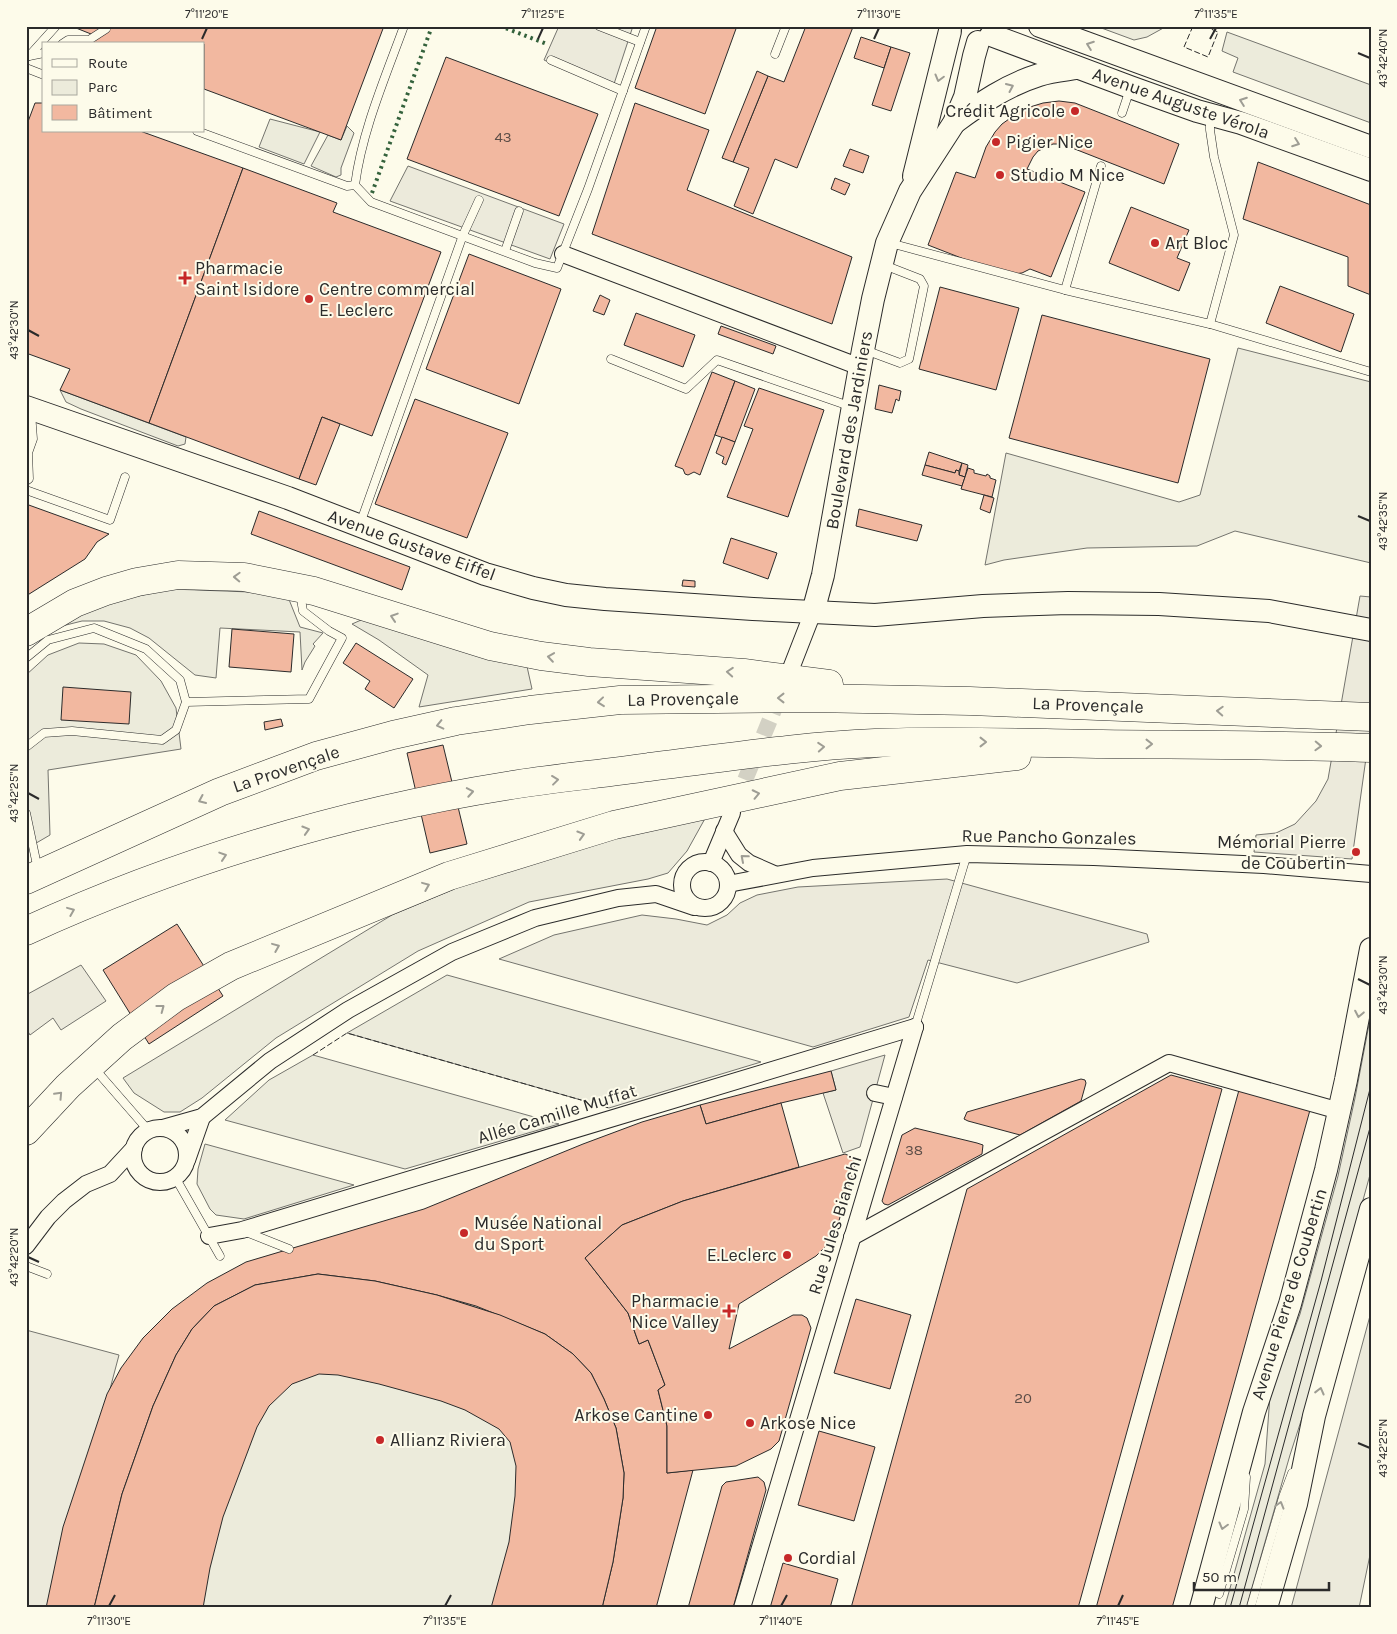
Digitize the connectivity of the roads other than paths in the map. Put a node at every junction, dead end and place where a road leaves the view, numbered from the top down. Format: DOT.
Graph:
graph roads {
  1 [pos="56,26"];
  2 [pos="404,26"];
  3 [pos="599,26"];
  4 [pos="646,26"];
  5 [pos="786,26"];
  6 [pos="1040,26"];
  7 [pos="948,28"];
  8 [pos="106,30"];
  9 [pos="989,34"];
  10 [pos="65,42"];
  11 [pos="640,42"];
  12 [pos="42,53"];
  13 [pos="775,54"];
  14 [pos="28,56"];
  15 [pos="551,60"];
  16 [pos="26,68"];
  17 [pos="1077,68"];
  18 [pos="42,74"];
  19 [pos="1130,87"];
  20 [pos="623,91"];
  21 [pos="1122,113"];
  22 [pos="1210,114"];
  23 [pos="954,123"];
  24 [pos="200,132"];
  25 [pos="1371,148"];
  26 [pos="1102,166"];
  27 [pos="1371,170"];
  28 [pos="355,185"];
  29 [pos="910,191"];
  30 [pos="479,200"];
  31 [pos="519,212"];
  32 [pos="463,235"];
  33 [pos="887,243"];
  34 [pos="505,251"];
  35 [pos="563,254"];
  36 [pos="882,264"];
  37 [pos="1065,290"];
  38 [pos="1210,324"];
  39 [pos="861,358"];
  40 [pos="611,359"];
  41 [pos="1371,372"];
  42 [pos="852,408"];
  43 [pos="28,410"];
  44 [pos="27,453"];
  45 [pos="126,477"];
  46 [pos="26,481"];
  47 [pos="26,490"];
  48 [pos="360,526"];
  49 [pos="300,588"];
  50 [pos="813,612"];
  51 [pos="1371,630"];
  52 [pos="26,632"];
  53 [pos="26,658"];
  54 [pos="790,670"];
  55 [pos="970,701"];
  56 [pos="186,702"];
  57 [pos="1371,717"];
  58 [pos="1100,744"];
  59 [pos="26,747"];
  60 [pos="1371,748"];
  61 [pos="26,813"];
  62 [pos="732,814"];
  63 [pos="724,831"];
  64 [pos="967,854"];
  65 [pos="711,863"];
  66 [pos="774,874"];
  67 [pos="1371,874"];
  68 [pos="683,875"];
  69 [pos="33,877"];
  70 [pos="728,884"];
  71 [pos="656,894"];
  72 [pos="694,907"];
  73 [pos="26,931"];
  74 [pos="1371,949"];
  75 [pos="915,1027"];
  76 [pos="91,1065"];
  77 [pos="875,1093"];
  78 [pos="894,1097"];
  79 [pos="1329,1108"];
  80 [pos="202,1118"];
  81 [pos="31,1122"];
  82 [pos="155,1129"];
  83 [pos="134,1148"];
  84 [pos="180,1171"];
  85 [pos="110,1174"];
  86 [pos="149,1180"];
  87 [pos="1371,1209"];
  88 [pos="242,1230"];
  89 [pos="209,1236"];
  90 [pos="852,1237"];
  91 [pos="26,1246"];
  92 [pos="289,1249"];
  93 [pos="220,1256"];
  94 [pos="26,1266"];
  95 [pos="47,1274"];
  96 [pos="1250,1428"];
  97 [pos="1219,1594"];
  98 [pos="1259,1605"];
  99 [pos="742,1608"];
  100 [pos="1201,1608"];
  1 -- 14 [label="lane"];
  2 -- 28 [label="lane"];
  3 -- 11 [label="lane"];
  4 -- 11 [label="lane"];
  5 -- 13 [label="lane"];
  25 -- 6 [label="street, Avenue Auguste Vérola, one-way"];
  7 -- 9 [label="street, Avenue Auguste Vérola"];
  7 -- 29 [label="street, Boulevard des Jardiniers, one-way"];
  8 -- 10 [label="lane"];
  9 -- 17 [label="street, Avenue Auguste Vérola"];
  9 -- 23 [label="street, Boulevard des Jardiniers"];
  11 -- 20 [label="lane"];
  12 -- 14 [label="lane"];
  15 -- 20 [label="lane"];
  16 -- 18 [label="lane"];
  17 -- 19 [label="street, Avenue Auguste Vérola"];
  23 -- 17 [label="street, Boulevard des Jardiniers, one-way"];
  19 -- 21 [label="lane"];
  19 -- 22 [label="street, Avenue Auguste Vérola"];
  20 -- 35 [label="lane"];
  22 -- 27 [label="street, Avenue Auguste Vérola, one-way"];
  22 -- 38 [label="lane"];
  23 -- 29 [label="street, Boulevard des Jardiniers"];
  24 -- 28 [label="lane"];
  26 -- 37 [label="lane"];
  28 -- 32 [label="lane"];
  29 -- 33 [label="street, Boulevard des Jardiniers"];
  30 -- 32 [label="lane"];
  31 -- 34 [label="lane"];
  32 -- 34 [label="lane"];
  32 -- 48 [label="lane"];
  33 -- 36 [label="street, Boulevard des Jardiniers"];
  33 -- 37 [label="lane"];
  34 -- 35 [label="lane"];
  35 -- 39 [label="street"];
  36 -- 39 [label="street, Boulevard des Jardiniers"];
  36 -- 39 [label="lane"];
  37 -- 38 [label="lane"];
  38 -- 41 [label="lane"];
  39 -- 42 [label="street, Boulevard des Jardiniers"];
  40 -- 42 [label="lane"];
  42 -- 50 [label="street, Boulevard des Jardiniers"];
  43 -- 44 [label="lane"];
  43 -- 48 [label="street, Avenue Gustave Eiffel"];
  44 -- 46 [label="lane"];
  45 -- 47 [label="lane"];
  48 -- 50 [label="street, Avenue Gustave Eiffel"];
  49 -- 52 [label="highway, one-way"];
  55 -- 49 [label="highway, one-way"];
  49 -- 56 [label="lane"];
  50 -- 51 [label="street, Avenue Gustave Eiffel"];
  50 -- 54 [label="street, Boulevard des Jardiniers"];
  53 -- 56 [label="lane"];
  57 -- 55 [label="highway, La Provençale, one-way"];
  55 -- 69 [label="highway, La Provençale, one-way"];
  56 -- 59 [label="lane"];
  58 -- 60 [label="highway, one-way"];
  73 -- 58 [label="highway, one-way"];
  76 -- 58 [label="highway, one-way"];
  61 -- 69 [label="lane"];
  62 -- 63 [label="street"];
  63 -- 65 [label="street"];
  66 -- 63 [label="street, one-way"];
  64 -- 66 [label="street, Rue Pancho Gonzales"];
  64 -- 67 [label="street, Rue Pancho Gonzales"];
  64 -- 75 [label="lane, Rue Jules Bianchi"];
  65 -- 68 [label="street"];
  65 -- 70 [label="street"];
  66 -- 70 [label="street, Rue Pancho Gonzales"];
  68 -- 71 [label="street"];
  68 -- 72 [label="street"];
  70 -- 72 [label="street"];
  71 -- 72 [label="street"];
  71 -- 80 [label="street"];
  74 -- 96 [label="street, Avenue Pierre de Coubertin, one-way"];
  75 -- 78 [label="street, Rue Jules Bianchi"];
  75 -- 88 [label="street, Allée Camille Muffat"];
  81 -- 76 [label="highway, one-way"];
  76 -- 82 [label="lane"];
  77 -- 78 [label="street"];
  78 -- 90 [label="street, Rue Jules Bianchi"];
  79 -- 90 [label="street"];
  80 -- 82 [label="street"];
  80 -- 84 [label="street"];
  82 -- 83 [label="street"];
  82 -- 84 [label="street"];
  83 -- 85 [label="street"];
  83 -- 86 [label="street"];
  84 -- 86 [label="street"];
  84 -- 89 [label="lane"];
  85 -- 86 [label="street"];
  85 -- 91 [label="street"];
  98 -- 87 [label="street, one-way"];
  88 -- 89 [label="street, Allée Camille Muffat"];
  88 -- 92 [label="lane"];
  89 -- 93 [label="lane"];
  90 -- 99 [label="street, Rue Jules Bianchi"];
  94 -- 95 [label="lane"];
  96 -- 97 [label="lane"];
  96 -- 100 [label="street, Avenue Pierre de Coubertin, one-way"];
}
